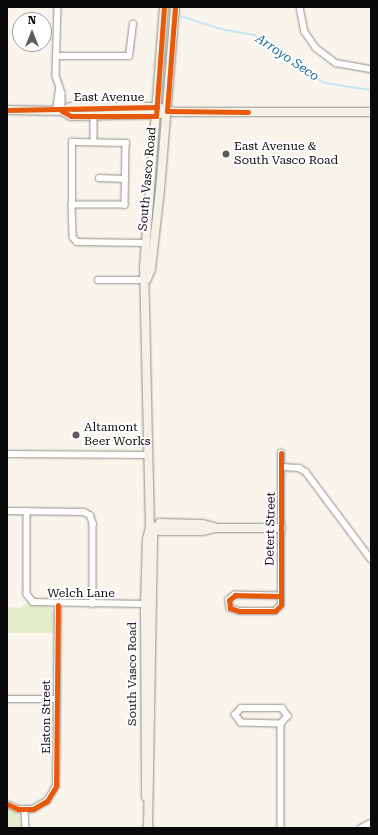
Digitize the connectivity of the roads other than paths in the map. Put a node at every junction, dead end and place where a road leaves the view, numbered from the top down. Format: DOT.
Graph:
graph roads {
  1 [pos="58,7"];
  2 [pos="164,7"];
  3 [pos="175,7"];
  4 [pos="300,7"];
  5 [pos="133,24"];
  6 [pos="56,56"];
  7 [pos="371,68"];
  8 [pos="157,107"];
  9 [pos="7,110"];
  10 [pos="59,111"];
  11 [pos="167,112"];
  12 [pos="371,112"];
  13 [pos="94,116"];
  14 [pos="156,116"];
  15 [pos="94,142"];
  16 [pos="99,178"];
  17 [pos="125,178"];
  18 [pos="72,205"];
  19 [pos="146,243"];
  20 [pos="98,280"];
  21 [pos="147,280"];
  22 [pos="281,453"];
  23 [pos="7,454"];
  24 [pos="149,455"];
  25 [pos="282,467"];
  26 [pos="7,511"];
  27 [pos="27,512"];
  28 [pos="152,528"];
  29 [pos="281,528"];
  30 [pos="371,559"];
  31 [pos="280,596"];
  32 [pos="93,604"];
  33 [pos="148,604"];
  34 [pos="58,605"];
  35 [pos="7,698"];
  36 [pos="56,699"];
  37 [pos="281,724"];
  38 [pos="7,804"];
  39 [pos="25,810"];
  40 [pos="371,823"];
  41 [pos="148,824"];
  42 [pos="26,828"];
  43 [pos="281,828"];
  44 [pos="361,828"];
  1 -- 6 [label="street"];
  2 -- 8 [label="main road, South Vasco Road"];
  3 -- 11 [label="main road, South Vasco Road"];
  4 -- 7 [label="street"];
  5 -- 6 [label="street"];
  6 -- 10 [label="street"];
  8 -- 10 [label="main road, East Avenue"];
  8 -- 11 [label="main road, East Avenue"];
  8 -- 14 [label="main road, South Vasco Road"];
  9 -- 10 [label="main road, East Avenue"];
  10 -- 13 [label="main road, East Avenue"];
  11 -- 12 [label="main road, East Avenue"];
  11 -- 14 [label="main road, East Avenue"];
  11 -- 21 [label="main road, South Vasco Road"];
  13 -- 14 [label="main road, East Avenue"];
  13 -- 15 [label="street"];
  14 -- 19 [label="main road, South Vasco Road"];
  15 -- 17 [label="street"];
  15 -- 18 [label="street"];
  16 -- 17 [label="street"];
  17 -- 18 [label="street"];
  18 -- 19 [label="street"];
  19 -- 21 [label="main road, South Vasco Road"];
  20 -- 21 [label="street"];
  21 -- 24 [label="main road, South Vasco Road"];
  22 -- 25 [label="street, Detert Street"];
  23 -- 24 [label="street"];
  24 -- 28 [label="main road, South Vasco Road"];
  25 -- 29 [label="street, Detert Street"];
  25 -- 30 [label="street"];
  26 -- 27 [label="street"];
  27 -- 32 [label="street"];
  27 -- 34 [label="street, Welch Lane"];
  28 -- 29 [label="main road"];
  28 -- 33 [label="main road, South Vasco Road"];
  29 -- 31 [label="street, Detert Street"];
  31 -- 31 [label="street, Detert Street"];
  32 -- 33 [label="street, Welch Lane"];
  32 -- 34 [label="street, Welch Lane"];
  33 -- 41 [label="main road, South Vasco Road"];
  34 -- 36 [label="street, Elston Street"];
  35 -- 36 [label="street"];
  36 -- 39 [label="street, Elston Street"];
  37 -- 37 [label="street"];
  37 -- 43 [label="street"];
  38 -- 39 [label="street"];
  39 -- 42 [label="street"];
  40 -- 44 [label="street"];
}
